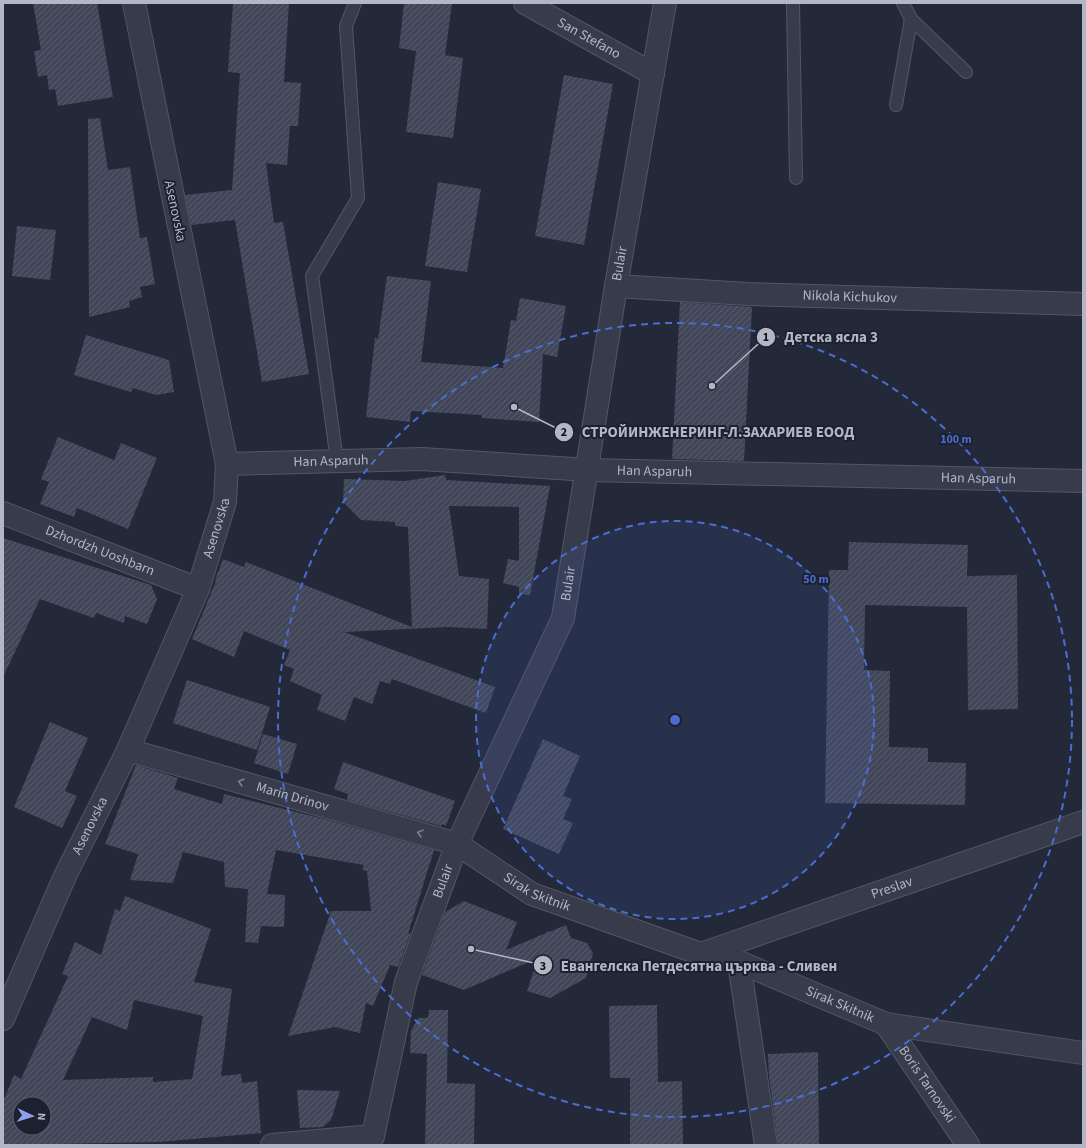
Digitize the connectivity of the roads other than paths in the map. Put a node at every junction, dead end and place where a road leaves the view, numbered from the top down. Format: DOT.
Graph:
graph roads {
  1 [pos="134,3"];
  2 [pos="354,3"];
  3 [pos="525,3"];
  4 [pos="665,3"];
  5 [pos="793,3"];
  6 [pos="902,3"];
  7 [pos="911,19"];
  8 [pos="966,72"];
  9 [pos="653,74"];
  10 [pos="896,105"];
  11 [pos="796,178"];
  12 [pos="616,286"];
  13 [pos="1083,304"];
  14 [pos="337,461"];
  15 [pos="227,464"];
  16 [pos="588,470"];
  17 [pos="1083,480"];
  18 [pos="3,513"];
  19 [pos="198,589"];
  20 [pos="128,750"];
  21 [pos="1083,822"];
  22 [pos="457,844"];
  23 [pos="701,954"];
  24 [pos="739,962"];
  25 [pos="3,1019"];
  26 [pos="886,1024"];
  27 [pos="1083,1054"];
  28 [pos="374,1140"];
  29 [pos="272,1145"];
  30 [pos="766,1145"];
  31 [pos="968,1145"];
  1 -- 15 [label="street, Asenovska"];
  2 -- 14 [label="lane"];
  3 -- 9 [label="street, San Stefano"];
  4 -- 9 [label="street, Bulair"];
  5 -- 11 [label="lane"];
  6 -- 7 [label="lane"];
  7 -- 8 [label="lane"];
  7 -- 10 [label="lane"];
  9 -- 12 [label="street, Bulair"];
  12 -- 13 [label="street, Nikola Kichukov"];
  12 -- 16 [label="street, Bulair"];
  14 -- 15 [label="street, Han Asparuh"];
  14 -- 16 [label="street, Han Asparuh"];
  15 -- 19 [label="street, Asenovska"];
  16 -- 17 [label="street, Han Asparuh"];
  16 -- 22 [label="street, Bulair"];
  18 -- 19 [label="street, Dzhordzh Uoshbarn"];
  19 -- 20 [label="street, Asenovska"];
  22 -- 20 [label="street, Marin Drinov, one-way"];
  20 -- 25 [label="street, Asenovska"];
  21 -- 23 [label="street, Preslav"];
  22 -- 23 [label="street, Sirak Skitnik"];
  22 -- 28 [label="street, Bulair"];
  23 -- 24 [label="street, Sirak Skitnik"];
  24 -- 26 [label="street, Sirak Skitnik"];
  24 -- 30 [label="street"];
  26 -- 27 [label="street, Sirak Skitnik"];
  26 -- 31 [label="street, Boris Tarnovski"];
  28 -- 29 [label="street"];
}
